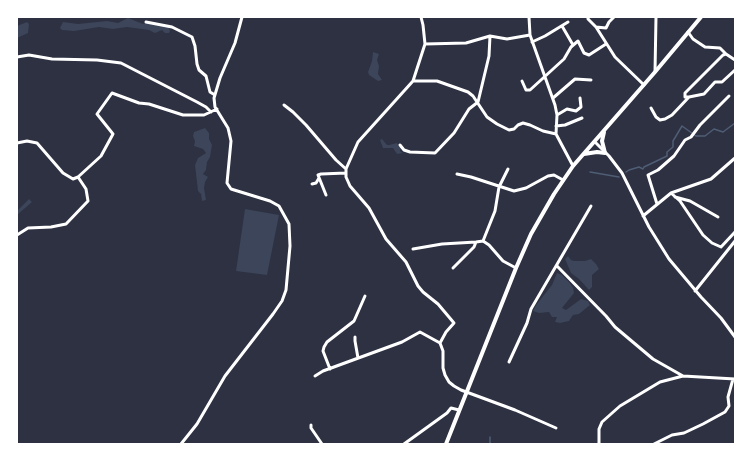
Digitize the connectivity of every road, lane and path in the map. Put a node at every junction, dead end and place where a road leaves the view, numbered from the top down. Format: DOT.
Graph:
graph roads {
  1 [pos="242,17"];
  2 [pos="421,17"];
  3 [pos="529,17"];
  4 [pos="588,17"];
  5 [pos="614,17"];
  6 [pos="656,17"];
  7 [pos="701,17"];
  8 [pos="146,22"];
  9 [pos="568,22"];
  10 [pos="562,26"];
  11 [pos="596,27"];
  12 [pos="688,32"];
  13 [pos="530,35"];
  14 [pos="490,36"];
  15 [pos="532,42"];
  16 [pos="425,44"];
  17 [pos="606,44"];
  18 [pos="573,45"];
  19 [pos="726,54"];
  20 [pos="17,57"];
  21 [pos="735,60"];
  22 [pos="735,70"];
  23 [pos="655,72"];
  24 [pos="544,77"];
  25 [pos="591,80"];
  26 [pos="413,81"];
  27 [pos="522,81"];
  28 [pos="644,85"];
  29 [pos="215,95"];
  30 [pos="729,96"];
  31 [pos="690,97"];
  32 [pos="552,98"];
  33 [pos="580,98"];
  34 [pos="478,102"];
  35 [pos="284,105"];
  36 [pos="651,108"];
  37 [pos="217,109"];
  38 [pos="211,112"];
  39 [pos="557,115"];
  40 [pos="582,118"];
  41 [pos="556,126"];
  42 [pos="605,130"];
  43 [pos="556,134"];
  44 [pos="595,142"];
  45 [pos="17,143"];
  46 [pos="400,145"];
  47 [pos="605,153"];
  48 [pos="583,155"];
  49 [pos="735,158"];
  50 [pos="573,166"];
  51 [pos="346,169"];
  52 [pos="508,169"];
  53 [pos="346,173"];
  54 [pos="457,174"];
  55 [pos="78,177"];
  56 [pos="319,178"];
  57 [pos="563,180"];
  58 [pos="312,184"];
  59 [pos="499,186"];
  60 [pos="671,193"];
  61 [pos="326,195"];
  62 [pos="675,196"];
  63 [pos="657,204"];
  64 [pos="591,206"];
  65 [pos="643,216"];
  66 [pos="718,217"];
  67 [pos="735,232"];
  68 [pos="17,235"];
  69 [pos="735,240"];
  70 [pos="483,241"];
  71 [pos="476,242"];
  72 [pos="413,249"];
  73 [pos="557,266"];
  74 [pos="453,268"];
  75 [pos="516,268"];
  76 [pos="695,291"];
  77 [pos="364,296"];
  78 [pos="735,336"];
  79 [pos="356,337"];
  80 [pos="440,343"];
  81 [pos="358,358"];
  82 [pos="509,362"];
  83 [pos="330,369"];
  84 [pos="315,376"];
  85 [pos="683,376"];
  86 [pos="734,379"];
  87 [pos="466,392"];
  88 [pos="459,410"];
  89 [pos="311,425"];
  90 [pos="556,428"];
  91 [pos="181,444"];
  92 [pos="322,444"];
  93 [pos="404,444"];
  94 [pos="446,444"];
  95 [pos="600,444"];
  96 [pos="654,444"];
  1 -- 29 [label="street"];
  2 -- 16 [label="street"];
  3 -- 13 [label="street"];
  4 -- 11 [label="street"];
  5 -- 11 [label="street"];
  6 -- 23 [label="street"];
  7 -- 12 [label="main road"];
  8 -- 29 [label="street"];
  9 -- 10 [label="street"];
  10 -- 15 [label="street"];
  10 -- 18 [label="street"];
  11 -- 17 [label="street"];
  12 -- 19 [label="street"];
  12 -- 23 [label="main road"];
  13 -- 14 [label="street"];
  13 -- 15 [label="street"];
  14 -- 16 [label="street"];
  14 -- 34 [label="street"];
  15 -- 24 [label="street"];
  16 -- 26 [label="street"];
  17 -- 18 [label="street"];
  17 -- 28 [label="street"];
  18 -- 24 [label="street"];
  19 -- 21 [label="street"];
  19 -- 31 [label="street"];
  20 -- 38 [label="street"];
  22 -- 31 [label="street"];
  23 -- 28 [label="main road"];
  24 -- 27 [label="street"];
  24 -- 32 [label="street"];
  25 -- 32 [label="street"];
  26 -- 34 [label="street"];
  26 -- 51 [label="street"];
  28 -- 42 [label="main road"];
  29 -- 37 [label="street"];
  30 -- 63 [label="street"];
  31 -- 36 [label="street"];
  32 -- 39 [label="street"];
  33 -- 39 [label="street"];
  34 -- 43 [label="street"];
  34 -- 46 [label="street"];
  35 -- 51 [label="street"];
  37 -- 38 [label="street"];
  37 -- 91 [label="street"];
  38 -- 55 [label="street"];
  39 -- 41 [label="street"];
  40 -- 41 [label="street"];
  41 -- 43 [label="street"];
  42 -- 44 [label="main road"];
  42 -- 47 [label="main road"];
  43 -- 50 [label="street"];
  44 -- 47 [label="street"];
  44 -- 48 [label="main road"];
  45 -- 55 [label="street"];
  47 -- 48 [label="main road"];
  47 -- 65 [label="street"];
  48 -- 50 [label="main road"];
  49 -- 60 [label="street"];
  50 -- 57 [label="main road"];
  51 -- 53 [label="street"];
  52 -- 59 [label="street"];
  53 -- 56 [label="street"];
  53 -- 80 [label="street"];
  54 -- 59 [label="street"];
  55 -- 68 [label="street"];
  56 -- 58 [label="street"];
  56 -- 61 [label="street"];
  57 -- 59 [label="street"];
  57 -- 75 [label="main road"];
  59 -- 70 [label="street"];
  60 -- 62 [label="street"];
  60 -- 63 [label="street"];
  62 -- 66 [label="street"];
  62 -- 67 [label="street"];
  63 -- 65 [label="street"];
  64 -- 73 [label="street"];
  65 -- 76 [label="street"];
  69 -- 76 [label="street"];
  70 -- 71 [label="street"];
  70 -- 75 [label="street"];
  71 -- 72 [label="street"];
  71 -- 74 [label="street"];
  73 -- 82 [label="street"];
  73 -- 85 [label="street"];
  75 -- 87 [label="main road"];
  76 -- 78 [label="street"];
  77 -- 83 [label="street"];
  79 -- 81 [label="street"];
  80 -- 81 [label="street"];
  80 -- 87 [label="street"];
  81 -- 83 [label="street"];
  83 -- 84 [label="street"];
  85 -- 86 [label="street"];
  85 -- 95 [label="street"];
  86 -- 96 [label="street"];
  87 -- 88 [label="main road"];
  87 -- 90 [label="street"];
  88 -- 93 [label="street"];
  88 -- 94 [label="main road"];
  89 -- 92 [label="street"];
}
